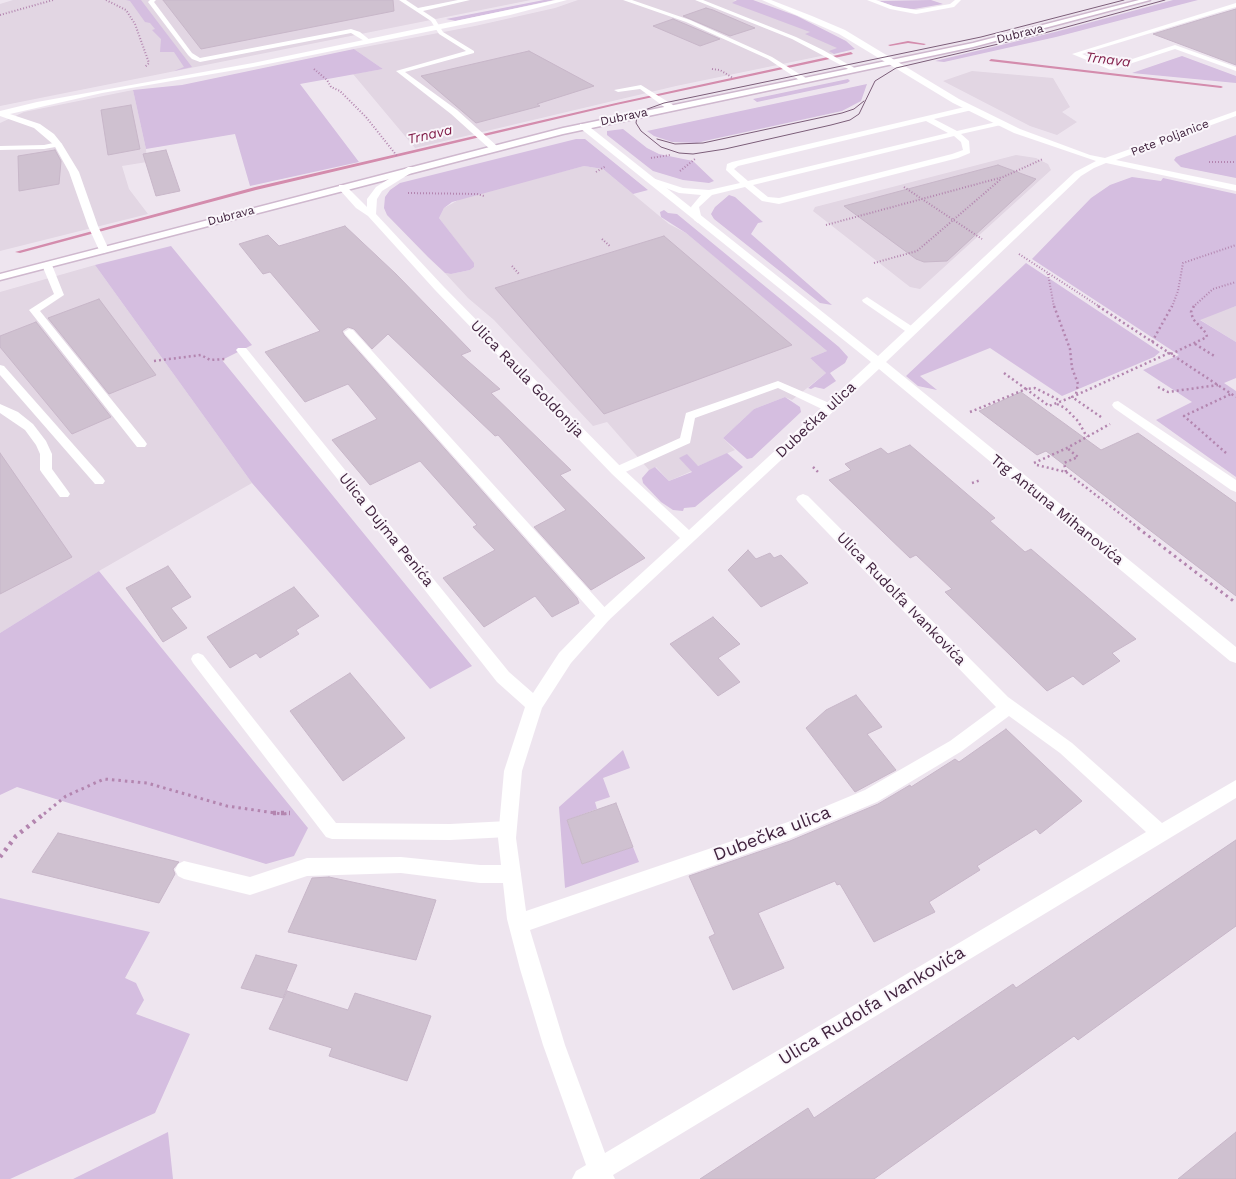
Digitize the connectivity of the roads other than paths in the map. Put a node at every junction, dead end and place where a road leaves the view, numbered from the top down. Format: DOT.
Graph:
graph roads {
  1 [pos="153,0"];
  2 [pos="402,0"];
  3 [pos="467,0"];
  4 [pos="564,0"];
  5 [pos="626,0"];
  6 [pos="698,0"];
  7 [pos="766,0"];
  8 [pos="870,0"];
  9 [pos="958,0"];
  10 [pos="1147,0"];
  11 [pos="721,2"];
  12 [pos="1236,4"];
  13 [pos="713,5"];
  14 [pos="417,10"];
  15 [pos="436,28"];
  16 [pos="368,41"];
  17 [pos="280,45"];
  18 [pos="290,57"];
  19 [pos="892,62"];
  20 [pos="1236,69"];
  21 [pos="854,70"];
  22 [pos="804,80"];
  23 [pos="618,90"];
  24 [pos="670,107"];
  25 [pos="969,108"];
  26 [pos="1236,113"];
  27 [pos="1,114"];
  28 [pos="927,118"];
  29 [pos="998,123"];
  30 [pos="583,126"];
  31 [pos="955,132"];
  32 [pos="58,144"];
  33 [pos="0,148"];
  34 [pos="494,148"];
  35 [pos="1105,162"];
  36 [pos="411,168"];
  37 [pos="648,180"];
  38 [pos="745,183"];
  39 [pos="342,187"];
  40 [pos="1236,188"];
  41 [pos="709,193"];
  42 [pos="371,214"];
  43 [pos="698,220"];
  44 [pos="104,250"];
  45 [pos="47,265"];
  46 [pos="0,277"];
  47 [pos="867,300"];
  48 [pos="912,331"];
  49 [pos="349,332"];
  50 [pos="244,353"];
  51 [pos="878,362"];
  52 [pos="0,368"];
  53 [pos="1118,405"];
  54 [pos="0,408"];
  55 [pos="830,408"];
  56 [pos="141,444"];
  57 [pos="617,471"];
  58 [pos="99,481"];
  59 [pos="1236,487"];
  60 [pos="64,494"];
  61 [pos="803,499"];
  62 [pos="689,538"];
  63 [pos="604,616"];
  64 [pos="1236,656"];
  65 [pos="198,659"];
  66 [pos="534,705"];
  67 [pos="1008,707"];
  68 [pos="1236,788"];
  69 [pos="508,830"];
  70 [pos="1160,833"];
  71 [pos="184,870"];
  72 [pos="512,874"];
  73 [pos="518,924"];
  74 [pos="596,1176"];
  1 -- 17 [label="lane"];
  2 -- 14 [label="lane"];
  3 -- 14 [label="lane"];
  4 -- 15 [label="street"];
  5 -- 22 [label="lane"];
  6 -- 13 [label="lane"];
  7 -- 19 [label="street"];
  8 -- 9 [label="lane"];
  10 -- 19 [label="street, Dubrava"];
  11 -- 13 [label="lane"];
  12 -- 20 [label="lane"];
  13 -- 21 [label="lane"];
  14 -- 15 [label="lane"];
  15 -- 16 [label="street"];
  15 -- 34 [label="lane"];
  16 -- 17 [label="lane"];
  16 -- 18 [label="street"];
  17 -- 18 [label="lane"];
  18 -- 27 [label="street"];
  19 -- 21 [label="street, Dubrava"];
  19 -- 25 [label="street"];
  21 -- 22 [label="street, Dubrava"];
  22 -- 24 [label="street, Dubrava"];
  23 -- 24 [label="lane"];
  24 -- 30 [label="street, Dubrava"];
  25 -- 28 [label="lane"];
  25 -- 29 [label="street"];
  26 -- 35 [label="street, Pete Poljanice"];
  27 -- 32 [label="street"];
  28 -- 31 [label="lane"];
  28 -- 38 [label="lane"];
  29 -- 31 [label="lane"];
  29 -- 35 [label="street"];
  30 -- 34 [label="street, Dubrava"];
  30 -- 37 [label="street, Trg Antuna Mihanovića"];
  31 -- 38 [label="lane"];
  31 -- 38 [label="lane"];
  32 -- 33 [label="lane"];
  32 -- 44 [label="street"];
  34 -- 36 [label="street, Dubrava"];
  35 -- 40 [label="street"];
  35 -- 48 [label="street, Dubečka ulica"];
  36 -- 39 [label="street, Dubrava"];
  36 -- 42 [label="street"];
  37 -- 41 [label="lane"];
  37 -- 43 [label="street, Trg Antuna Mihanovića"];
  38 -- 41 [label="lane"];
  39 -- 42 [label="street, Ulica Raula Goldonija"];
  39 -- 44 [label="street, Dubrava"];
  41 -- 43 [label="lane"];
  42 -- 57 [label="street, Ulica Raula Goldonija"];
  43 -- 51 [label="street, Trg Antuna Mihanovića"];
  44 -- 45 [label="street, Dubrava"];
  45 -- 46 [label="street, Dubrava"];
  45 -- 56 [label="lane"];
  47 -- 48 [label="lane"];
  48 -- 51 [label="street, Dubečka ulica"];
  49 -- 63 [label="lane"];
  50 -- 66 [label="street, Ulica Dujma Penića"];
  51 -- 55 [label="street, Dubečka ulica"];
  51 -- 64 [label="street, Trg Antuna Mihanovića"];
  52 -- 58 [label="lane"];
  53 -- 59 [label="street"];
  54 -- 60 [label="lane"];
  55 -- 57 [label="lane"];
  55 -- 62 [label="street, Dubečka ulica"];
  57 -- 62 [label="street, Ulica Raula Goldonija"];
  61 -- 67 [label="street, Ulica Rudolfa Ivankovića"];
  62 -- 63 [label="street, Dubečka ulica"];
  63 -- 66 [label="street, Dubečka ulica"];
  65 -- 69 [label="lane"];
  66 -- 69 [label="street, Dubečka ulica"];
  67 -- 70 [label="street, Ulica Rudolfa Ivankovića"];
  67 -- 73 [label="street, Dubečka ulica"];
  68 -- 70 [label="street, Ulica Rudolfa Ivankovića"];
  69 -- 72 [label="street, Dubečka ulica"];
  70 -- 74 [label="street, Ulica Rudolfa Ivankovića"];
  71 -- 72 [label="lane"];
  72 -- 73 [label="street, Dubečka ulica"];
  73 -- 74 [label="street, Dubečka ulica"];
}
